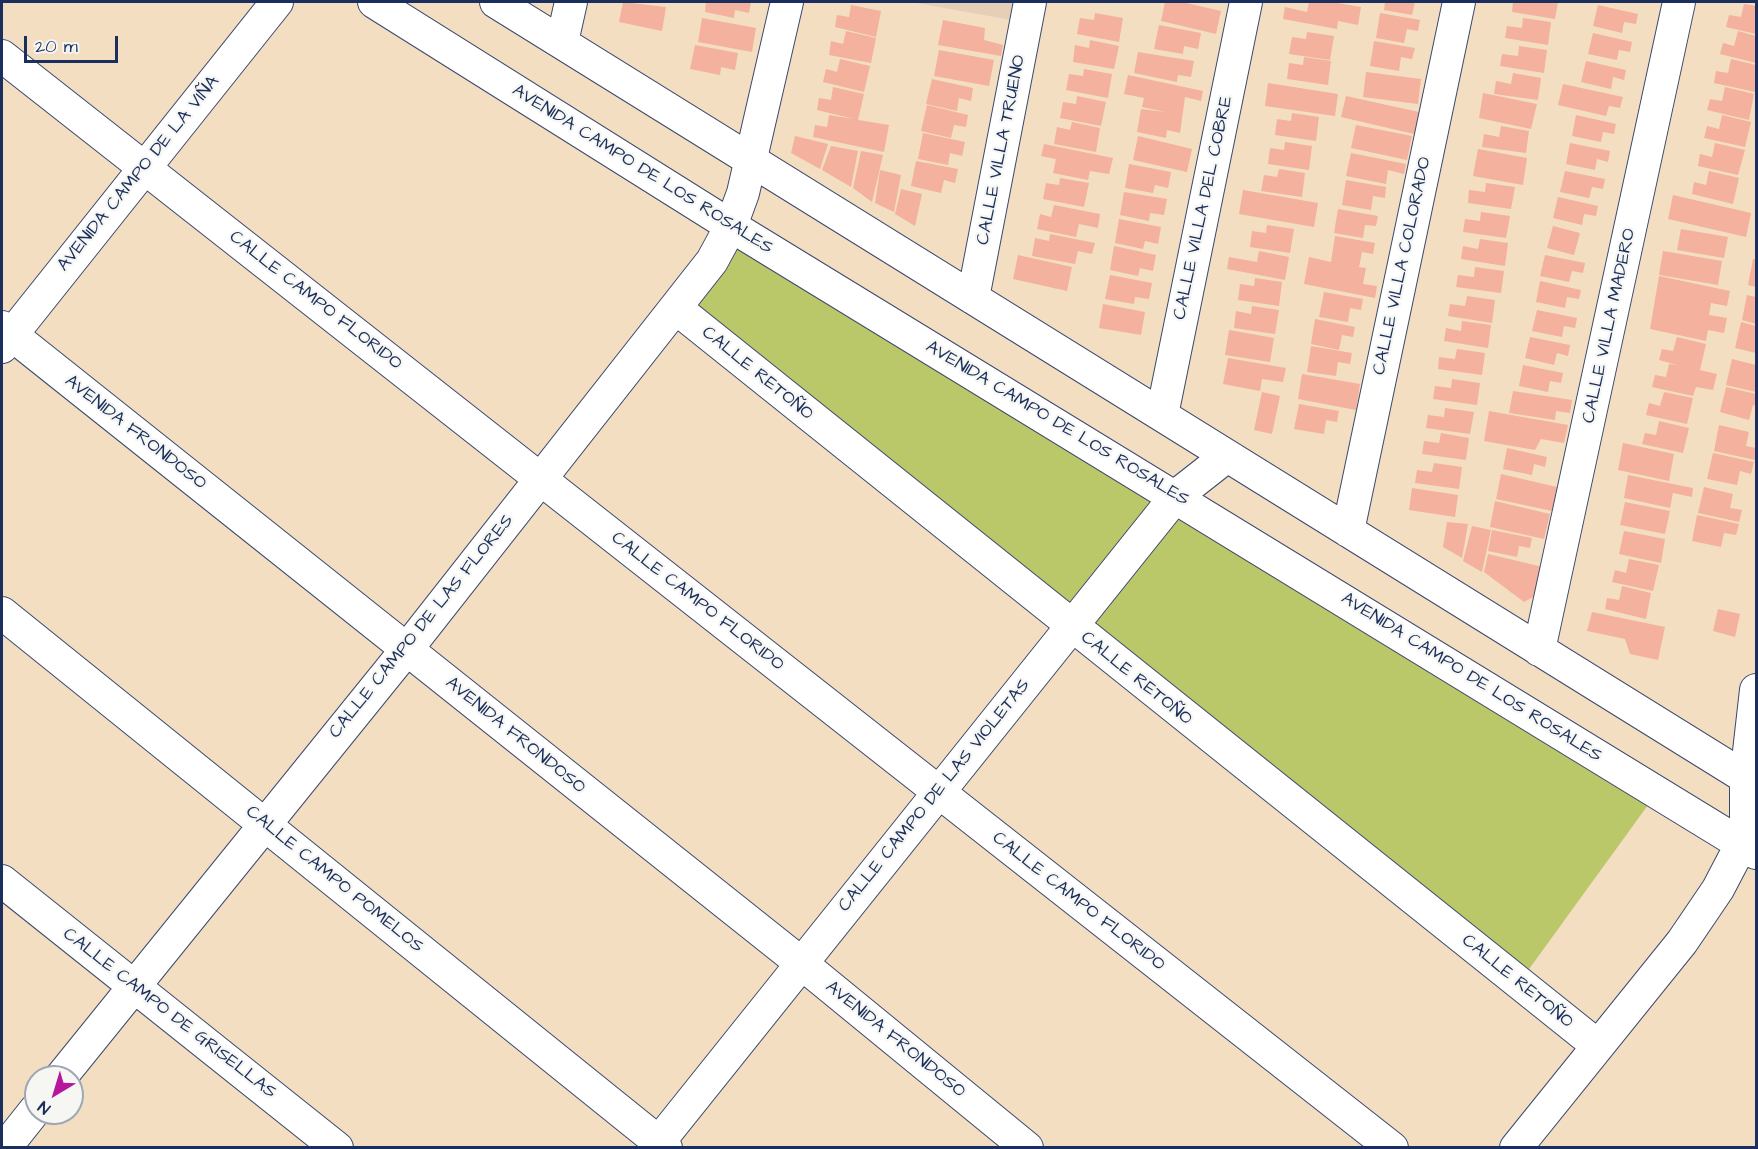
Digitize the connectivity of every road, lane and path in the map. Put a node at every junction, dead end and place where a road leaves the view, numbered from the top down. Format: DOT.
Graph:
graph roads {
  1 [pos="277,2"];
  2 [pos="374,2"];
  3 [pos="496,2"];
  4 [pos="571,2"];
  5 [pos="787,2"];
  6 [pos="1030,2"];
  7 [pos="1246,2"];
  8 [pos="1459,2"];
  9 [pos="1679,2"];
  10 [pos="562,42"];
  11 [pos="2,56"];
  12 [pos="750,160"];
  13 [pos="145,168"];
  14 [pos="731,226"];
  15 [pos="973,298"];
  16 [pos="677,309"];
  17 [pos="5,336"];
  18 [pos="1162,416"];
  19 [pos="1227,456"];
  20 [pos="540,478"];
  21 [pos="1176,496"];
  22 [pos="1348,531"];
  23 [pos="2,613"];
  24 [pos="1070,626"];
  25 [pos="407,649"];
  26 [pos="1539,650"];
  27 [pos="1756,690"];
  28 [pos="1751,781"];
  29 [pos="938,792"];
  30 [pos="264,824"];
  31 [pos="1749,849"];
  32 [pos="2,881"];
  33 [pos="801,963"];
  34 [pos="134,986"];
  35 [pos="1598,1046"];
  36 [pos="71,1065"];
  37 [pos="24,1124"];
  38 [pos="659,1146"];
  39 [pos="5,1148"];
  40 [pos="337,1148"];
  41 [pos="1027,1148"];
  42 [pos="1392,1148"];
  43 [pos="1516,1148"];
  1 -- 13 [label="street, AVENIDA CAMPO DE LA VIÑA"];
  2 -- 14 [label="street, AVENIDA CAMPO DE LOS ROSALES"];
  3 -- 10 [label="street"];
  4 -- 10 [label="street"];
  5 -- 12 [label="street, CALLE CAMPO DE LAS FLORES"];
  6 -- 15 [label="street, CALLE VILLA TRUENO"];
  7 -- 18 [label="street, CALLE VILLA DEL COBRE"];
  8 -- 22 [label="street, CALLE VILLA COLORADO"];
  9 -- 26 [label="street, CALLE VILLA MADERO"];
  10 -- 12 [label="street"];
  11 -- 13 [label="street, CALLE CAMPO FLORIDO"];
  12 -- 14 [label="street, CALLE CAMPO DE LAS FLORES"];
  12 -- 15 [label="street"];
  13 -- 17 [label="street, AVENIDA CAMPO DE LA VIÑA"];
  13 -- 20 [label="street, CALLE CAMPO FLORIDO"];
  14 -- 16 [label="street, CALLE CAMPO DE LAS FLORES"];
  14 -- 21 [label="street, AVENIDA CAMPO DE LOS ROSALES"];
  15 -- 18 [label="street"];
  16 -- 20 [label="street, CALLE CAMPO DE LAS FLORES"];
  16 -- 24 [label="street, CALLE RETOÑO"];
  17 -- 25 [label="street, AVENIDA FRONDOSO"];
  18 -- 19 [label="street"];
  19 -- 21 [label="street, CALLE CAMPO DE LAS VIOLETAS"];
  19 -- 22 [label="street"];
  20 -- 25 [label="street, CALLE CAMPO DE LAS FLORES"];
  20 -- 29 [label="street, CALLE CAMPO FLORIDO"];
  21 -- 24 [label="street, CALLE CAMPO DE LAS VIOLETAS"];
  21 -- 31 [label="street, AVENIDA CAMPO DE LOS ROSALES"];
  22 -- 26 [label="street"];
  23 -- 30 [label="street, CALLE CAMPO POMELOS"];
  24 -- 29 [label="street, CALLE CAMPO DE LAS VIOLETAS"];
  24 -- 35 [label="street, CALLE RETOÑO"];
  25 -- 30 [label="street, CALLE CAMPO DE LAS FLORES"];
  25 -- 33 [label="street, AVENIDA FRONDOSO"];
  26 -- 28 [label="street"];
  27 -- 28 [label="street"];
  28 -- 31 [label="street"];
  29 -- 33 [label="street, CALLE CAMPO DE LAS VIOLETAS"];
  29 -- 42 [label="street, CALLE CAMPO FLORIDO"];
  30 -- 34 [label="street, CALLE CAMPO DE LAS FLORES"];
  30 -- 38 [label="street, CALLE CAMPO POMELOS"];
  31 -- 35 [label="street"];
  32 -- 34 [label="street, CALLE CAMPO DE GRISELLAS"];
  33 -- 38 [label="street, CALLE CAMPO DE LAS VIOLETAS"];
  33 -- 41 [label="street, AVENIDA FRONDOSO"];
  34 -- 36 [label="street, CALLE CAMPO DE LAS FLORES"];
  34 -- 40 [label="street, CALLE CAMPO DE GRISELLAS"];
  35 -- 43 [label="street"];
  37 -- 39 [label="street"];
}
